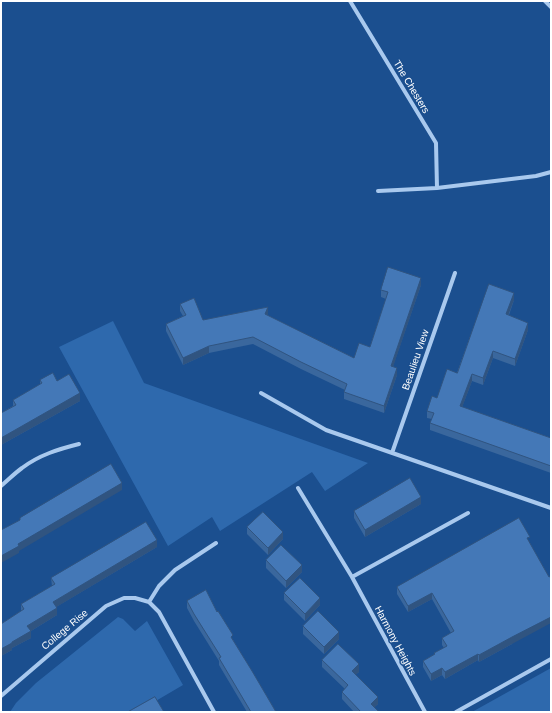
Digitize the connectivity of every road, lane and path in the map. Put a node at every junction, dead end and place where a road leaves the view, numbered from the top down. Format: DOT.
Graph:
graph roads {
  1 [pos="350,1"];
  2 [pos="545,1"];
  3 [pos="551,7"];
  4 [pos="551,172"];
  5 [pos="438,188"];
  6 [pos="378,191"];
  7 [pos="455,273"];
  8 [pos="261,393"];
  9 [pos="79,444"];
  10 [pos="392,453"];
  11 [pos="1,486"];
  12 [pos="298,488"];
  13 [pos="551,508"];
  14 [pos="468,513"];
  15 [pos="216,543"];
  16 [pos="352,577"];
  17 [pos="149,602"];
  18 [pos="551,659"];
  19 [pos="1,696"];
  20 [pos="214,712"];
  21 [pos="425,712"];
  22 [pos="456,712"];
  1 -- 5 [label="street, The Chesters"];
  2 -- 3 [label="street"];
  4 -- 5 [label="street"];
  5 -- 6 [label="street"];
  7 -- 10 [label="street, Beaulieu View"];
  8 -- 10 [label="street"];
  9 -- 11 [label="street"];
  10 -- 13 [label="street"];
  12 -- 16 [label="street, Harmony Heights"];
  14 -- 16 [label="street"];
  15 -- 17 [label="street"];
  16 -- 21 [label="street, Harmony Heights"];
  17 -- 19 [label="street, College Rise"];
  17 -- 20 [label="street"];
  18 -- 22 [label="street"];
}
